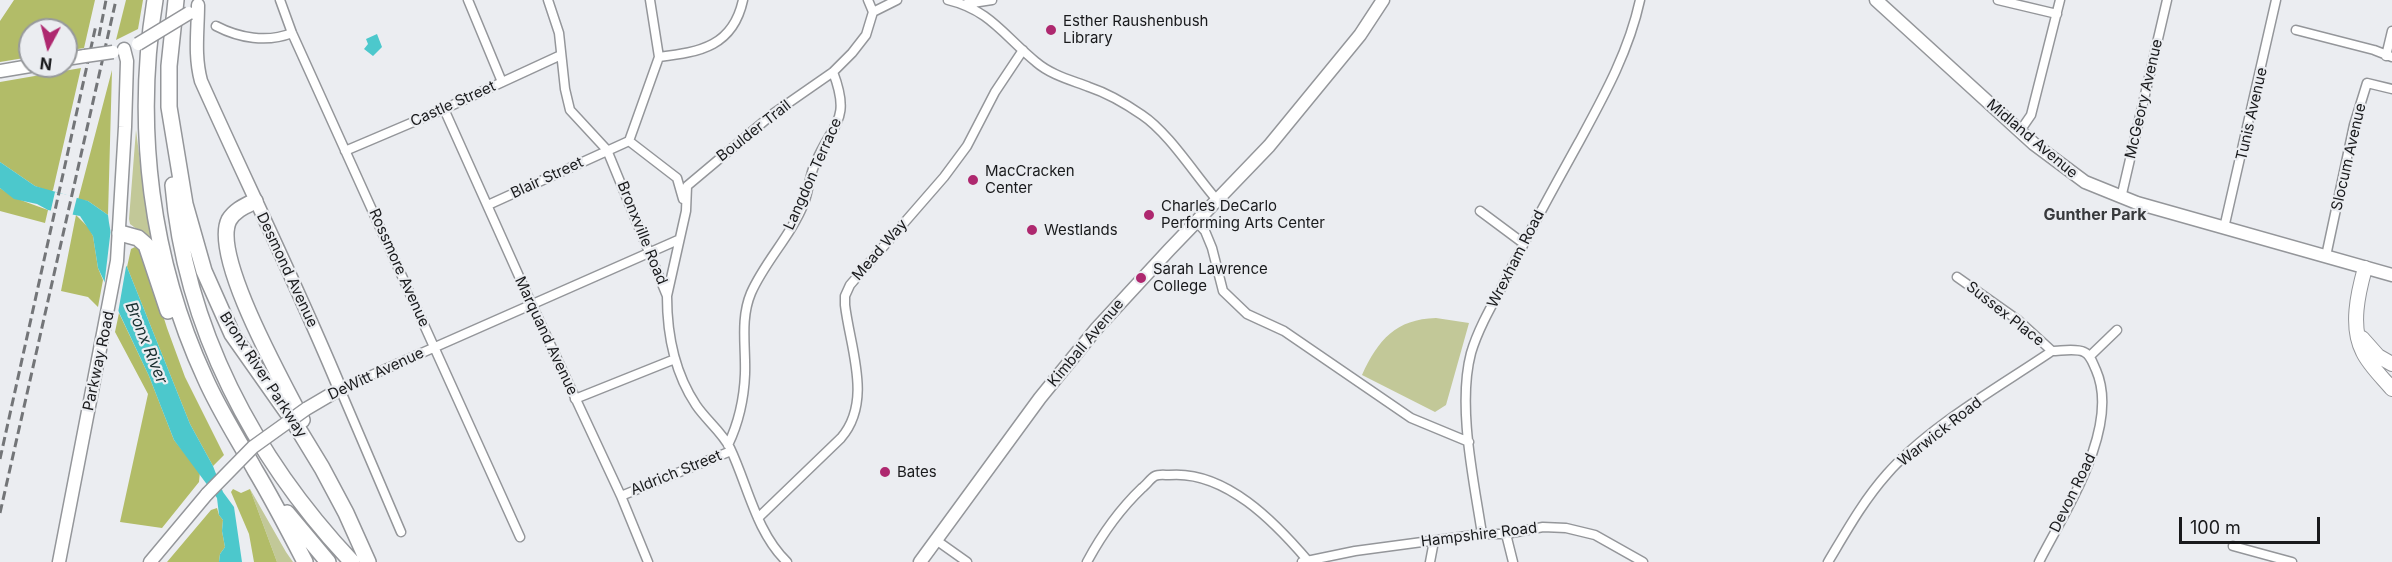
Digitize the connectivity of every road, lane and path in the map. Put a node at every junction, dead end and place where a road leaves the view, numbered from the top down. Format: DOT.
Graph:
graph roads {
  1 [pos="155,0"];
  2 [pos="176,0"];
  3 [pos="280,0"];
  4 [pos="468,0"];
  5 [pos="548,0"];
  6 [pos="650,0"];
  7 [pos="742,0"];
  8 [pos="868,0"];
  9 [pos="897,0"];
  10 [pos="948,0"];
  11 [pos="993,0"];
  12 [pos="1383,0"];
  13 [pos="1640,0"];
  14 [pos="1876,0"];
  15 [pos="1998,0"];
  16 [pos="2060,0"];
  17 [pos="2167,0"];
  18 [pos="2276,0"];
  19 [pos="965,4"];
  20 [pos="196,6"];
  21 [pos="873,12"];
  22 [pos="2057,14"];
  23 [pos="985,15"];
  24 [pos="216,26"];
  25 [pos="2296,30"];
  26 [pos="2392,31"];
  27 [pos="292,33"];
  28 [pos="119,50"];
  29 [pos="1023,50"];
  30 [pos="561,55"];
  31 [pos="78,57"];
  32 [pos="659,57"];
  33 [pos="2389,57"];
  34 [pos="18,68"];
  35 [pos="0,71"];
  36 [pos="833,72"];
  37 [pos="502,82"];
  38 [pos="2392,89"];
  39 [pos="169,107"];
  40 [pos="444,109"];
  41 [pos="2020,131"];
  42 [pos="629,141"];
  43 [pos="607,150"];
  44 [pos="345,151"];
  45 [pos="2121,198"];
  46 [pos="1217,200"];
  47 [pos="255,201"];
  48 [pos="488,205"];
  49 [pos="686,211"];
  50 [pos="1480,211"];
  51 [pos="1196,221"];
  52 [pos="2224,228"];
  53 [pos="119,238"];
  54 [pos="678,240"];
  55 [pos="1523,243"];
  56 [pos="649,253"];
  57 [pos="2326,256"];
  58 [pos="2365,268"];
  59 [pos="2392,275"];
  60 [pos="1957,277"];
  61 [pos="667,296"];
  62 [pos="531,303"];
  63 [pos="2117,330"];
  64 [pos="2359,334"];
  65 [pos="434,346"];
  66 [pos="2052,351"];
  67 [pos="2090,356"];
  68 [pos="675,359"];
  69 [pos="2392,364"];
  70 [pos="340,389"];
  71 [pos="2392,389"];
  72 [pos="575,399"];
  73 [pos="237,440"];
  74 [pos="1468,442"];
  75 [pos="730,448"];
  76 [pos="255,469"];
  77 [pos="330,483"];
  78 [pos="621,496"];
  79 [pos="758,518"];
  80 [pos="401,532"];
  81 [pos="1482,534"];
  82 [pos="1506,534"];
  83 [pos="520,537"];
  84 [pos="936,540"];
  85 [pos="1434,541"];
  86 [pos="2233,546"];
  87 [pos="366,555"];
  88 [pos="1327,559"];
  89 [pos="59,562"];
  90 [pos="150,562"];
  91 [pos="305,562"];
  92 [pos="328,562"];
  93 [pos="352,562"];
  94 [pos="648,562"];
  95 [pos="787,562"];
  96 [pos="921,562"];
  97 [pos="967,562"];
  98 [pos="1087,562"];
  99 [pos="1306,562"];
  100 [pos="1430,562"];
  101 [pos="1513,562"];
  102 [pos="1643,562"];
  103 [pos="1828,562"];
  104 [pos="2039,562"];
  105 [pos="2292,562"];
  1 -- 73 [label="highway"];
  2 -- 39 [label="highway, Bronx River Parkway"];
  3 -- 27 [label="street, Rossmore Avenue"];
  4 -- 37 [label="street"];
  5 -- 30 [label="street, Bronxville Road"];
  6 -- 32 [label="street"];
  7 -- 32 [label="street"];
  8 -- 21 [label="street"];
  9 -- 21 [label="street"];
  10 -- 19 [label="street"];
  11 -- 19 [label="street"];
  11 -- 23 [label="street"];
  12 -- 46 [label="street, Kimball Avenue"];
  13 -- 55 [label="street, Wrexham Road"];
  14 -- 41 [label="street, Midland Avenue"];
  15 -- 22 [label="street"];
  16 -- 22 [label="street"];
  17 -- 45 [label="street, McGeory Avenue"];
  18 -- 52 [label="street, Tunis Avenue"];
  19 -- 23 [label="street"];
  20 -- 28 [label="street, bridge"];
  20 -- 47 [label="street, Desmond Avenue"];
  21 -- 36 [label="street, Boulder Trail"];
  22 -- 41 [label="street"];
  23 -- 29 [label="street"];
  24 -- 27 [label="street"];
  25 -- 33 [label="street"];
  26 -- 33 [label="street"];
  27 -- 44 [label="street, Rossmore Avenue"];
  28 -- 31 [label="street, bridge"];
  28 -- 53 [label="street, Parkway Road"];
  29 -- 46 [label="street"];
  29 -- 79 [label="street, Mead Way"];
  30 -- 37 [label="street, Castle Street"];
  30 -- 43 [label="street, Bronxville Road"];
  32 -- 42 [label="street"];
  34 -- 35 [label="street"];
  36 -- 49 [label="street, Boulder Trail"];
  36 -- 75 [label="street, Langdon Terrace"];
  37 -- 40 [label="street, Castle Street"];
  38 -- 57 [label="street, Slocum Avenue"];
  39 -- 77 [label="highway, Bronx River Parkway"];
  39 -- 93 [label="highway"];
  40 -- 44 [label="street, Castle Street"];
  40 -- 48 [label="street, Marquand Avenue"];
  41 -- 45 [label="street, Midland Avenue"];
  42 -- 43 [label="street"];
  42 -- 49 [label="street"];
  43 -- 48 [label="street, Blair Street"];
  43 -- 56 [label="street, Bronxville Road"];
  44 -- 65 [label="street, Rossmore Avenue"];
  45 -- 52 [label="street, Midland Avenue"];
  46 -- 51 [label="street, Kimball Avenue"];
  47 -- 70 [label="street, Desmond Avenue"];
  47 -- 77 [label="highway"];
  48 -- 62 [label="street, Marquand Avenue"];
  49 -- 54 [label="street, Boulder Trail"];
  50 -- 55 [label="street"];
  51 -- 74 [label="street"];
  51 -- 84 [label="street, Kimball Avenue"];
  52 -- 57 [label="street, Midland Avenue"];
  53 -- 73 [label="highway"];
  53 -- 89 [label="street, Parkway Road"];
  54 -- 56 [label="street"];
  54 -- 61 [label="street, Boulder Trail"];
  55 -- 74 [label="street, Wrexham Road"];
  56 -- 61 [label="street, Bronxville Road"];
  56 -- 62 [label="street, DeWitt Avenue"];
  57 -- 58 [label="street, Midland Avenue"];
  58 -- 59 [label="street, Midland Avenue"];
  58 -- 64 [label="main road"];
  60 -- 66 [label="street, Sussex Place"];
  61 -- 68 [label="street, Bronxville Road"];
  62 -- 65 [label="street, DeWitt Avenue"];
  62 -- 72 [label="street, Marquand Avenue"];
  63 -- 67 [label="street"];
  64 -- 69 [label="main road"];
  64 -- 71 [label="main road"];
  65 -- 70 [label="street, DeWitt Avenue"];
  65 -- 83 [label="street, Rossmore Avenue"];
  66 -- 67 [label="street"];
  66 -- 103 [label="street, Warwick Road"];
  67 -- 104 [label="street, Devon Road"];
  68 -- 72 [label="street"];
  68 -- 75 [label="street, Bronxville Road"];
  70 -- 80 [label="street, Desmond Avenue"];
  70 -- 90 [label="street, DeWitt Avenue, bridge"];
  72 -- 78 [label="street, Marquand Avenue"];
  73 -- 76 [label="highway"];
  74 -- 81 [label="street, Wrexham Road"];
  75 -- 78 [label="street, Aldrich Street"];
  75 -- 79 [label="street, Bronxville Road"];
  76 -- 91 [label="highway"];
  76 -- 92 [label="highway"];
  77 -- 87 [label="highway, Bronx River Parkway"];
  78 -- 94 [label="street, Marquand Avenue"];
  79 -- 95 [label="street, Bronxville Road"];
  81 -- 82 [label="street, Hampshire Road"];
  81 -- 85 [label="street, Hampshire Road"];
  82 -- 101 [label="street"];
  82 -- 102 [label="street, Hampshire Road"];
  84 -- 96 [label="street, Kimball Avenue"];
  84 -- 97 [label="street"];
  85 -- 88 [label="street, Hampshire Road"];
  85 -- 100 [label="street"];
  86 -- 105 [label="street"];
  88 -- 99 [label="street, Hampshire Road"];
  98 -- 99 [label="street"];
}
